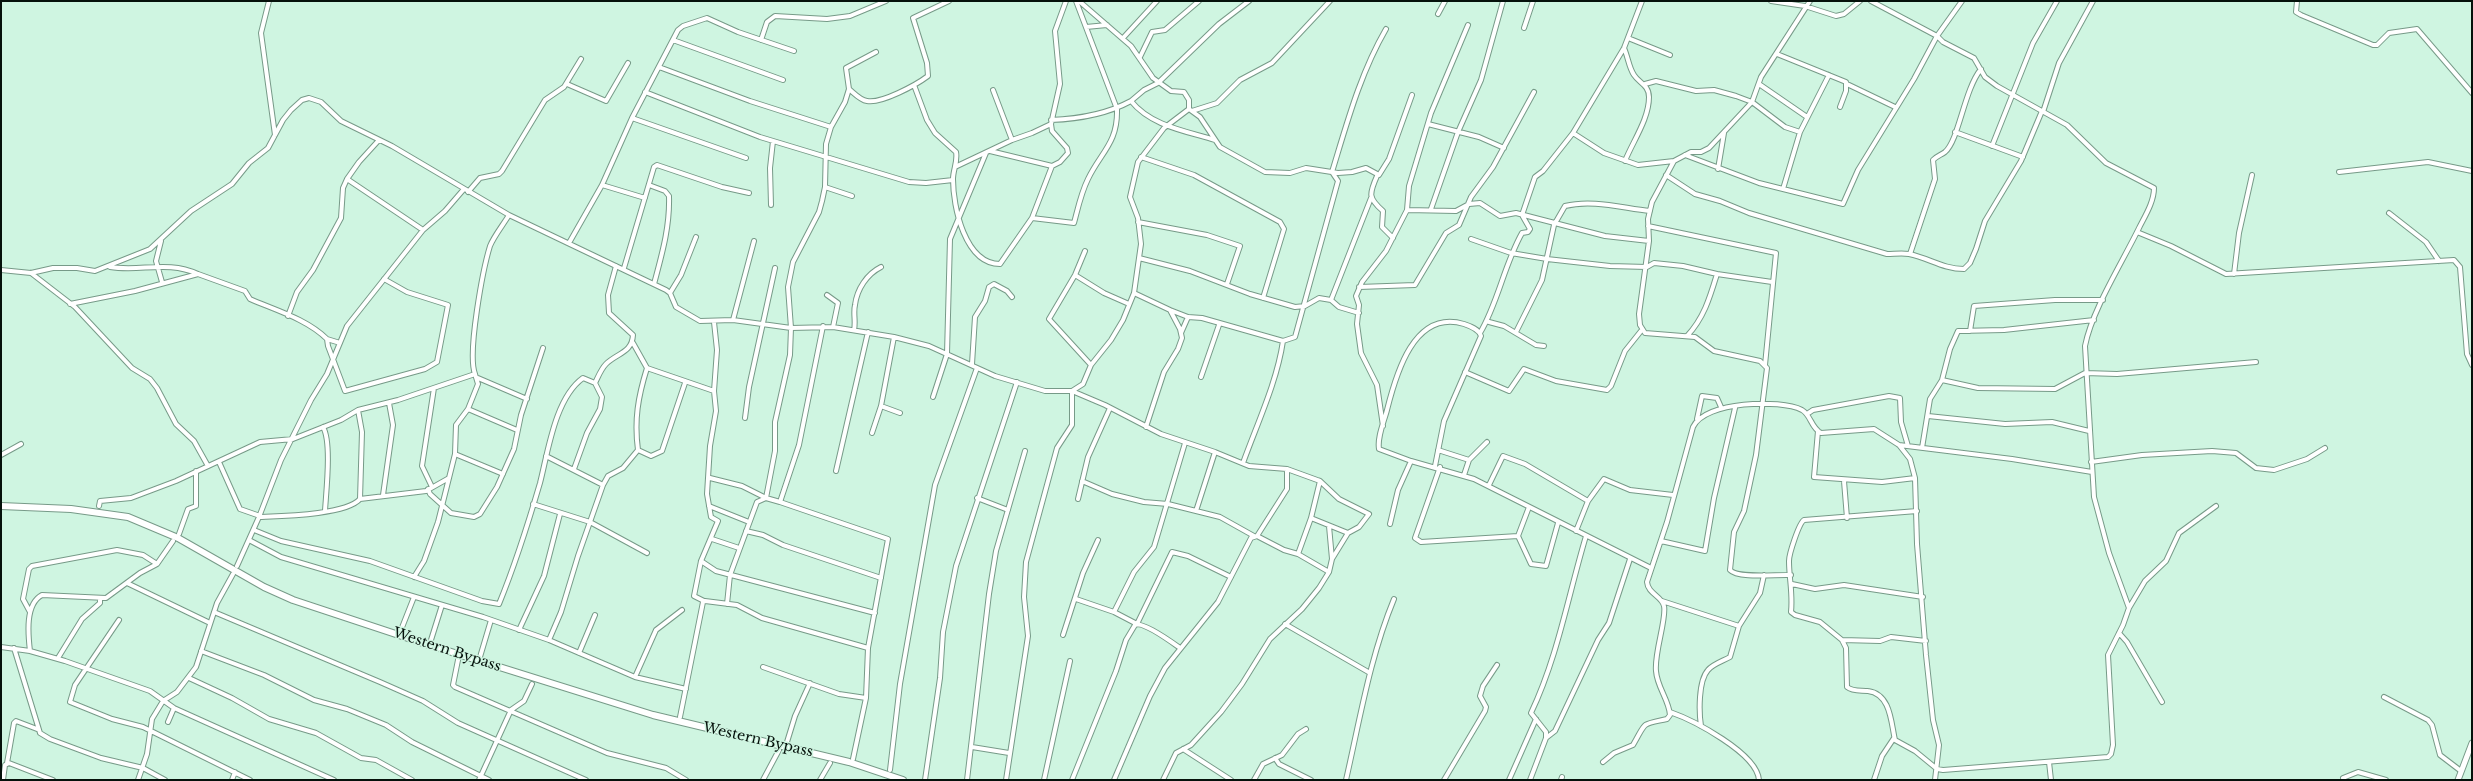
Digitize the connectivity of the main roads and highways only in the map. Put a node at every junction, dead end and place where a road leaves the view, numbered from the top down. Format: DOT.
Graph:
graph roads {
  1 [pos="1,506"];
  2 [pos="903,780"];
  1 -- 2 [label="main road, Western Bypass"];
}
